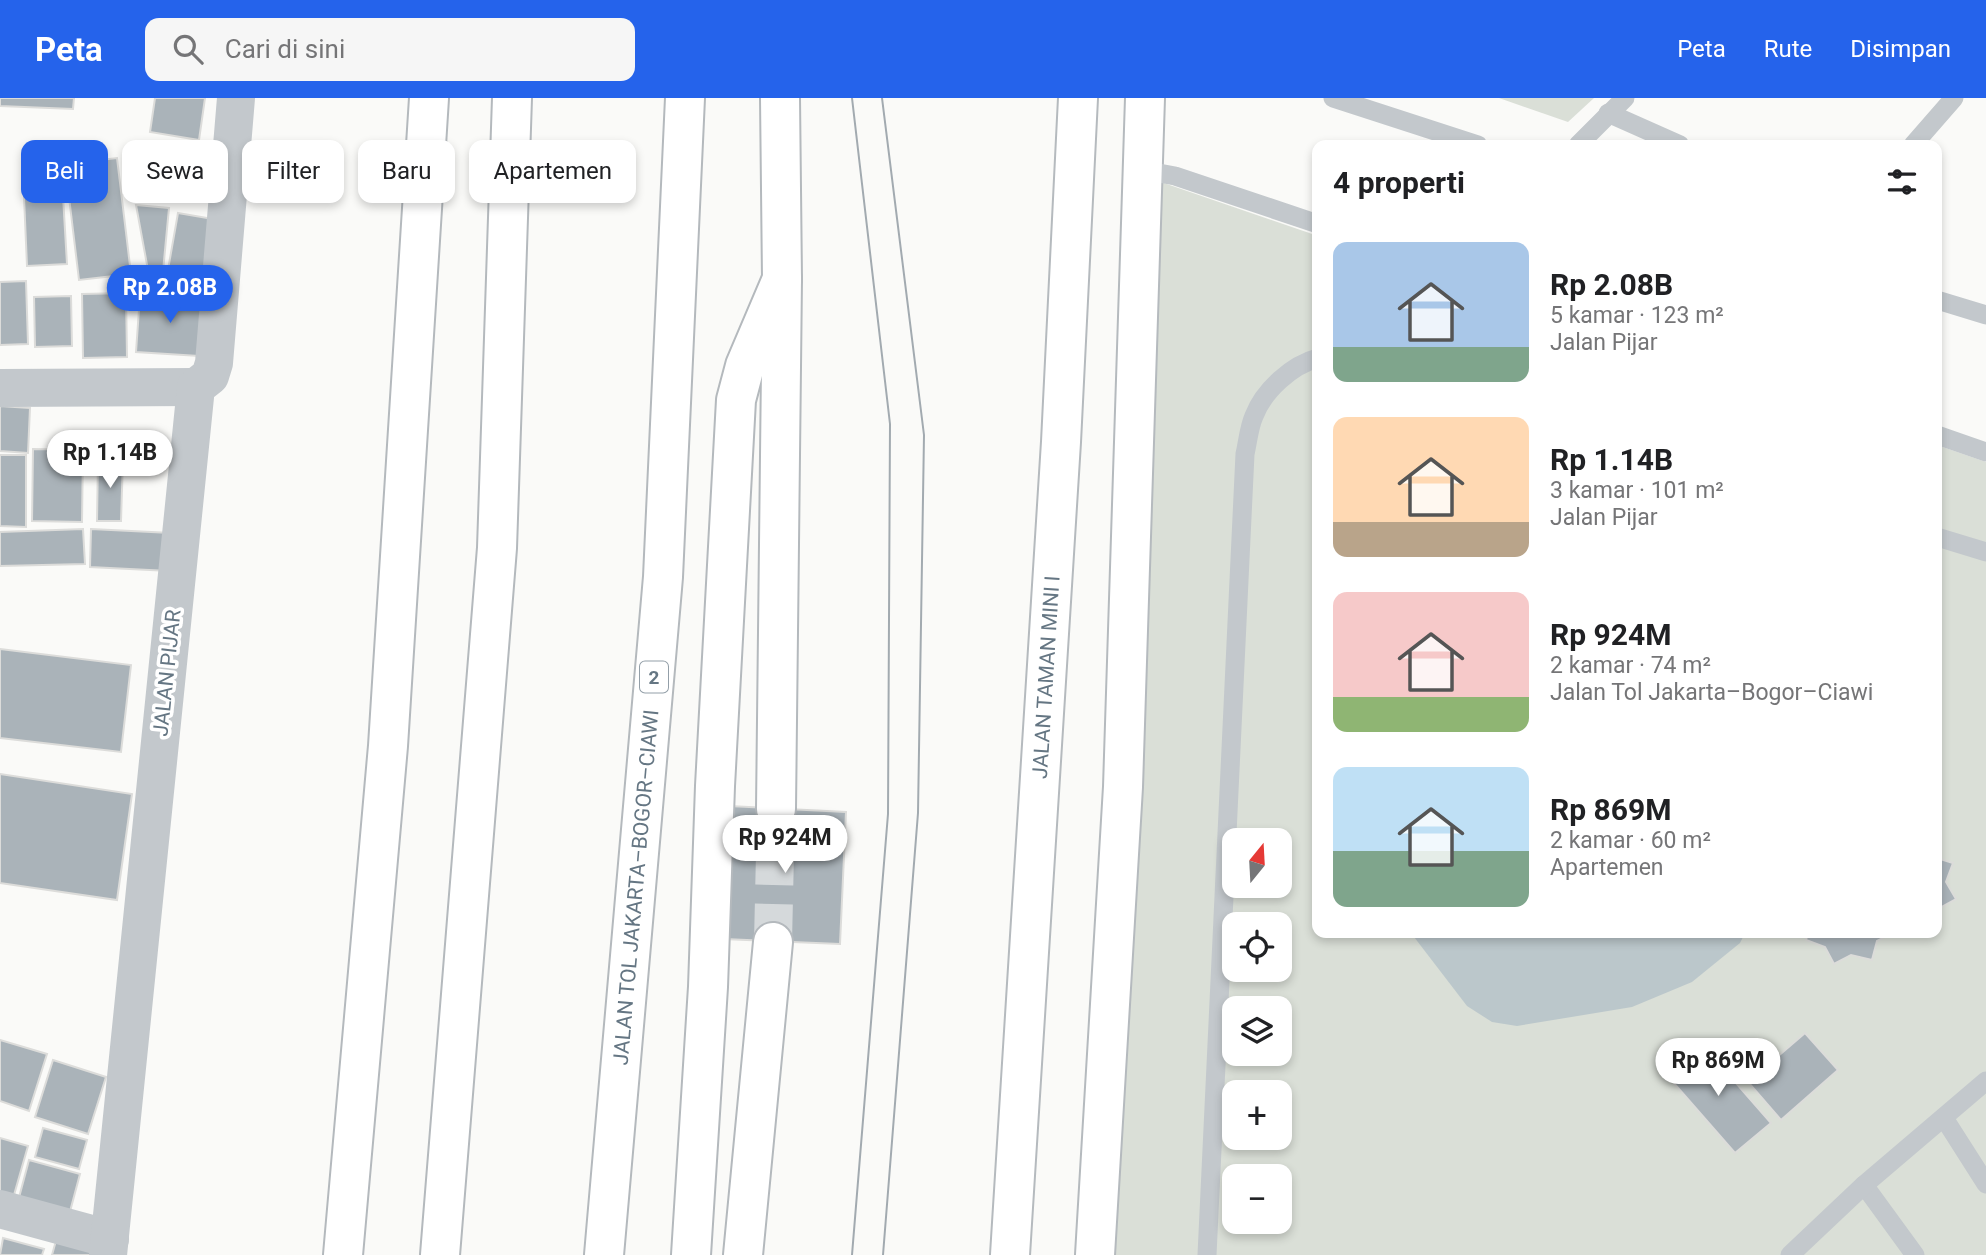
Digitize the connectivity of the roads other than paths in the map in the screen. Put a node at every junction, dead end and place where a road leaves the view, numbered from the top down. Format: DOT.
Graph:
graph roads {
  1 [pos="236,98"];
  2 [pos="429,98"];
  3 [pos="512,98"];
  4 [pos="685,98"];
  5 [pos="780,98"];
  6 [pos="1078,98"];
  7 [pos="1145,98"];
  8 [pos="1333,98"];
  9 [pos="1625,98"];
  10 [pos="1954,98"];
  11 [pos="1608,113"];
  12 [pos="1463,140"];
  13 [pos="1583,140"];
  14 [pos="1669,140"];
  15 [pos="1917,140"];
  16 [pos="1143,170"];
  17 [pos="1312,222"];
  18 [pos="782,279"];
  19 [pos="1942,302"];
  20 [pos="1986,315"];
  21 [pos="1312,360"];
  22 [pos="195,387"];
  23 [pos="0,388"];
  24 [pos="1942,437"];
  25 [pos="1986,452"];
  26 [pos="1942,539"];
  27 [pos="1986,552"];
  28 [pos="776,809"];
  29 [pos="773,942"];
  30 [pos="1986,1081"];
  31 [pos="1944,1118"];
  32 [pos="1986,1184"];
  33 [pos="1864,1185"];
  34 [pos="0,1209"];
  35 [pos="109,1247"];
  36 [pos="343,1255"];
  37 [pos="440,1255"];
  38 [pos="604,1255"];
  39 [pos="691,1255"];
  40 [pos="743,1255"];
  41 [pos="1010,1255"];
  42 [pos="1095,1255"];
  43 [pos="1207,1255"];
  44 [pos="1790,1255"];
  45 [pos="1915,1255"];
  1 -- 22 [label="street, JALAN PIJAR"];
  2 -- 36 [label="main road"];
  3 -- 37 [label="main road"];
  4 -- 38 [label="main road, JALAN TOL JAKARTA–BOGOR–CIAWI / 2"];
  5 -- 18 [label="main road"];
  6 -- 41 [label="main road, JALAN TAMAN MINI I"];
  7 -- 16 [label="main road"];
  8 -- 12 [label="lane"];
  9 -- 11 [label="lane"];
  10 -- 15 [label="lane"];
  11 -- 13 [label="lane"];
  11 -- 14 [label="lane"];
  16 -- 17 [label="lane"];
  16 -- 42 [label="main road"];
  18 -- 28 [label="main road"];
  18 -- 39 [label="main road"];
  19 -- 20 [label="lane"];
  21 -- 43 [label="lane"];
  22 -- 23 [label="street"];
  22 -- 35 [label="street, JALAN PIJAR"];
  24 -- 25 [label="lane"];
  26 -- 27 [label="lane"];
  29 -- 40 [label="main road"];
  30 -- 31 [label="lane"];
  31 -- 32 [label="lane"];
  31 -- 33 [label="lane"];
  33 -- 44 [label="lane"];
  33 -- 45 [label="lane"];
  34 -- 35 [label="street"];
}
